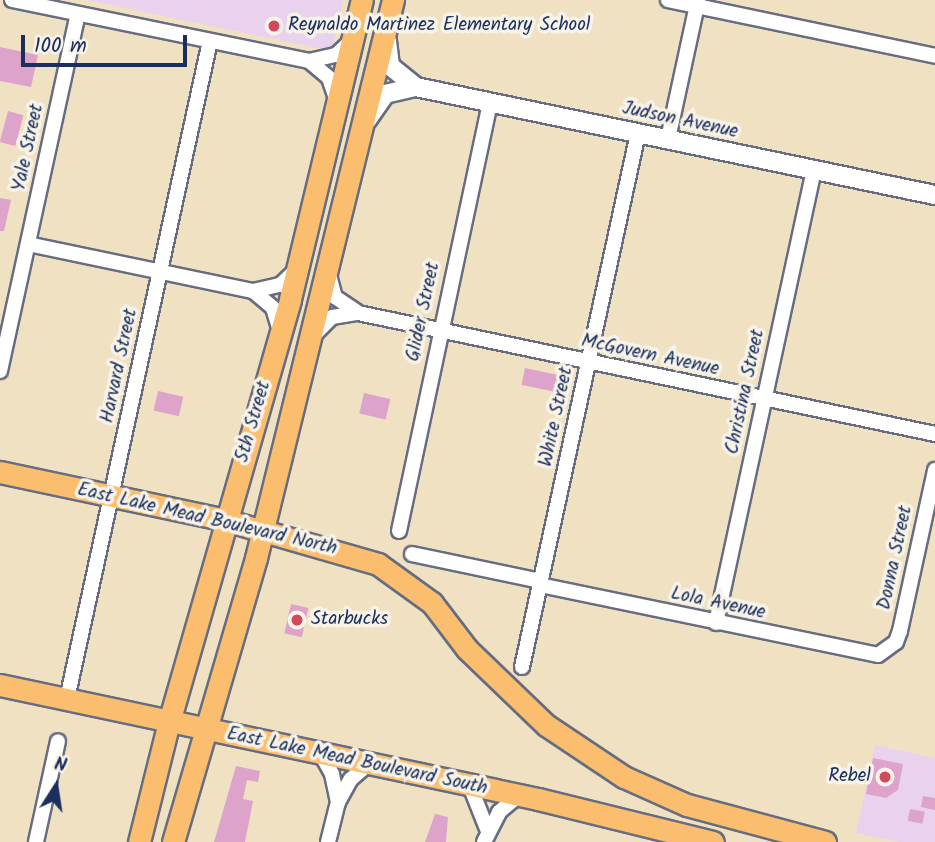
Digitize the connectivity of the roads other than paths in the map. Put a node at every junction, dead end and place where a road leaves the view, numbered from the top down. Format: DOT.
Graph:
graph roads {
  1 [pos="12,0"];
  2 [pos="362,0"];
  3 [pos="393,0"];
  4 [pos="668,0"];
  5 [pos="697,3"];
  6 [pos="78,14"];
  7 [pos="387,29"];
  8 [pos="353,37"];
  9 [pos="210,41"];
  10 [pos="935,56"];
  11 [pos="309,61"];
  12 [pos="416,87"];
  13 [pos="490,102"];
  14 [pos="337,109"];
  15 [pos="366,123"];
  16 [pos="638,133"];
  17 [pos="668,139"];
  18 [pos="814,170"];
  19 [pos="935,195"];
  20 [pos="28,244"];
  21 [pos="297,268"];
  22 [pos="160,271"];
  23 [pos="329,272"];
  24 [pos="253,291"];
  25 [pos="358,313"];
  26 [pos="440,331"];
  27 [pos="280,332"];
  28 [pos="309,341"];
  29 [pos="588,363"];
  30 [pos="0,371"];
  31 [pos="764,399"];
  32 [pos="935,434"];
  33 [pos="935,470"];
  34 [pos="0,472"];
  35 [pos="111,496"];
  36 [pos="225,520"];
  37 [pos="263,531"];
  38 [pos="399,531"];
  39 [pos="412,554"];
  40 [pos="540,583"];
  41 [pos="716,623"];
  42 [pos="888,650"];
  43 [pos="522,667"];
  44 [pos="0,685"];
  45 [pos="67,699"];
  46 [pos="169,722"];
  47 [pos="207,732"];
  48 [pos="58,741"];
  49 [pos="321,754"];
  50 [pos="369,764"];
  51 [pos="470,786"];
  52 [pos="518,796"];
  53 [pos="338,802"];
  54 [pos="485,836"];
  55 [pos="36,842"];
  56 [pos="139,842"];
  57 [pos="173,842"];
  58 [pos="328,842"];
  59 [pos="713,842"];
  60 [pos="825,842"];
  1 -- 6 [label="street"];
  2 -- 8 [label="main road, 5th Street"];
  3 -- 7 [label="main road, 5th Street"];
  4 -- 5 [label="street"];
  5 -- 10 [label="street"];
  5 -- 17 [label="street"];
  6 -- 9 [label="street"];
  6 -- 20 [label="street, Yale Street"];
  7 -- 12 [label="street, Judson Avenue"];
  7 -- 15 [label="main road, 5th Street"];
  8 -- 11 [label="street"];
  8 -- 14 [label="main road, 5th Street"];
  9 -- 11 [label="street"];
  9 -- 22 [label="street, Harvard Street"];
  11 -- 14 [label="street"];
  12 -- 13 [label="street, Judson Avenue"];
  12 -- 15 [label="street, Judson Avenue"];
  13 -- 16 [label="street, Judson Avenue"];
  13 -- 26 [label="street, Glider Street"];
  14 -- 21 [label="main road, 5th Street"];
  15 -- 23 [label="main road, 5th Street"];
  16 -- 17 [label="street, Judson Avenue"];
  16 -- 29 [label="street, White Street"];
  17 -- 18 [label="street, Judson Avenue"];
  18 -- 19 [label="street, Judson Avenue"];
  18 -- 31 [label="street, Christina Street"];
  20 -- 22 [label="street"];
  20 -- 30 [label="street, Yale Street"];
  21 -- 24 [label="street"];
  21 -- 27 [label="main road, 5th Street"];
  22 -- 24 [label="street"];
  22 -- 35 [label="street, Harvard Street"];
  23 -- 25 [label="street"];
  23 -- 28 [label="main road, 5th Street"];
  24 -- 27 [label="street"];
  25 -- 26 [label="street, McGovern Avenue"];
  25 -- 28 [label="street"];
  26 -- 29 [label="street, McGovern Avenue"];
  26 -- 38 [label="street, Glider Street"];
  27 -- 36 [label="main road, 5th Street"];
  28 -- 37 [label="main road, 5th Street"];
  29 -- 31 [label="street, McGovern Avenue"];
  29 -- 40 [label="street, White Street"];
  31 -- 32 [label="street, McGovern Avenue"];
  31 -- 41 [label="street, Christina Street"];
  33 -- 42 [label="street, Donna Street"];
  34 -- 35 [label="main road, East Lake Mead Boulevard North"];
  35 -- 36 [label="main road, East Lake Mead Boulevard North"];
  35 -- 45 [label="street, Harvard Street"];
  36 -- 37 [label="main road, East Lake Mead Boulevard North"];
  36 -- 46 [label="main road, 5th Street"];
  37 -- 47 [label="main road, 5th Street"];
  37 -- 60 [label="main road, East Lake Mead Boulevard North"];
  39 -- 40 [label="street, Lola Avenue"];
  40 -- 41 [label="street, Lola Avenue"];
  40 -- 43 [label="street, White Street"];
  41 -- 42 [label="street, Lola Avenue"];
  44 -- 45 [label="main road, East Lake Mead Boulevard South"];
  45 -- 46 [label="main road, East Lake Mead Boulevard South"];
  46 -- 47 [label="main road, East Lake Mead Boulevard South"];
  46 -- 56 [label="main road, 5th Street"];
  47 -- 49 [label="main road, East Lake Mead Boulevard South"];
  47 -- 57 [label="main road, 5th Street"];
  48 -- 55 [label="street"];
  49 -- 50 [label="main road, East Lake Mead Boulevard South"];
  49 -- 53 [label="street"];
  50 -- 51 [label="main road, East Lake Mead Boulevard South"];
  50 -- 53 [label="street"];
  51 -- 52 [label="main road, East Lake Mead Boulevard South"];
  51 -- 54 [label="street"];
  52 -- 54 [label="street"];
  52 -- 59 [label="main road, East Lake Mead Boulevard South"];
  53 -- 58 [label="street"];
}
